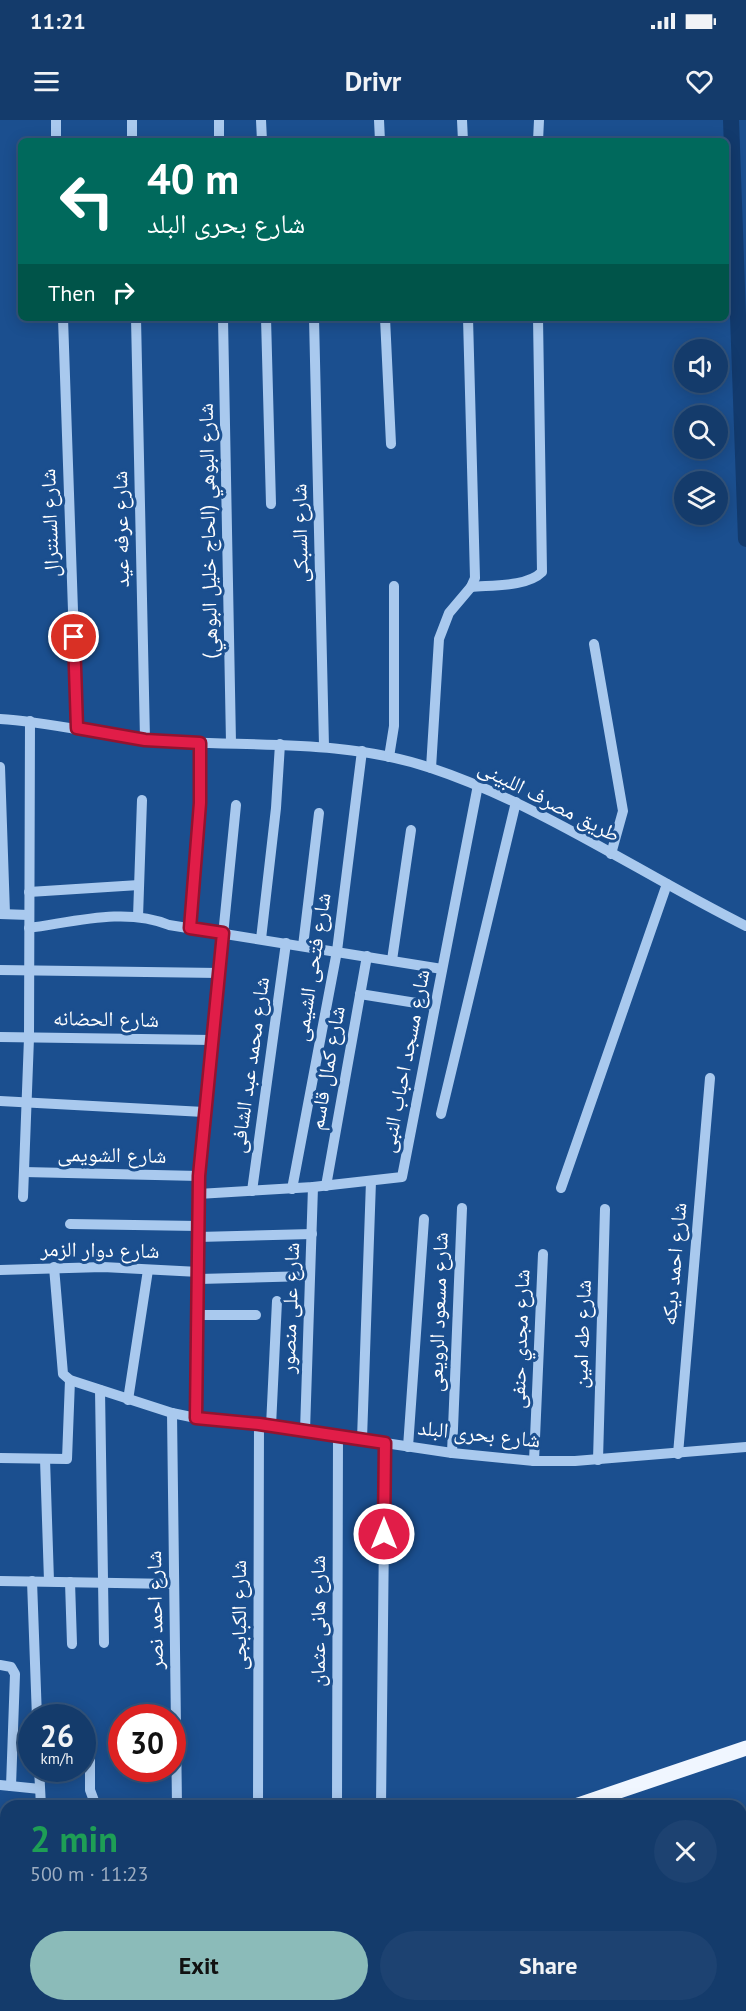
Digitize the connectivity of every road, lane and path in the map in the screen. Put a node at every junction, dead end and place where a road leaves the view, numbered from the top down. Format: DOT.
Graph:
graph roads {
  1 [pos="56,120"];
  2 [pos="132,120"];
  3 [pos="219,120"];
  4 [pos="261,120"];
  5 [pos="379,120"];
  6 [pos="462,120"];
  7 [pos="539,120"];
  8 [pos="57,138"];
  9 [pos="132,138"];
  10 [pos="219,138"];
  11 [pos="262,138"];
  12 [pos="380,138"];
  13 [pos="463,138"];
  14 [pos="538,138"];
  15 [pos="63,321"];
  16 [pos="136,321"];
  17 [pos="223,321"];
  18 [pos="266,321"];
  19 [pos="314,321"];
  20 [pos="386,321"];
  21 [pos="468,321"];
  22 [pos="538,321"];
  23 [pos="391,444"];
  24 [pos="271,504"];
  25 [pos="394,586"];
  26 [pos="471,587"];
  27 [pos="594,644"];
  28 [pos="0,719"];
  29 [pos="30,721"];
  30 [pos="77,728"];
  31 [pos="145,740"];
  32 [pos="200,743"];
  33 [pos="231,743"];
  34 [pos="280,744"];
  35 [pos="324,746"];
  36 [pos="362,751"];
  37 [pos="389,757"];
  38 [pos="0,767"];
  39 [pos="431,768"];
  40 [pos="478,786"];
  41 [pos="142,800"];
  42 [pos="516,802"];
  43 [pos="236,805"];
  44 [pos="319,813"];
  45 [pos="411,830"];
  46 [pos="611,854"];
  47 [pos="667,884"];
  48 [pos="139,885"];
  49 [pos="29,892"];
  50 [pos="3,914"];
  51 [pos="29,915"];
  52 [pos="138,917"];
  53 [pos="746,926"];
  54 [pos="29,928"];
  55 [pos="190,928"];
  56 [pos="223,933"];
  57 [pos="261,939"];
  58 [pos="286,943"];
  59 [pos="303,946"];
  60 [pos="337,951"];
  61 [pos="367,956"];
  62 [pos="392,960"];
  63 [pos="442,969"];
  64 [pos="0,970"];
  65 [pos="29,971"];
  66 [pos="219,974"];
  67 [pos="360,994"];
  68 [pos="435,1006"];
  69 [pos="0,1037"];
  70 [pos="29,1038"];
  71 [pos="212,1040"];
  72 [pos="710,1078"];
  73 [pos="0,1101"];
  74 [pos="27,1102"];
  75 [pos="204,1112"];
  76 [pos="441,1114"];
  77 [pos="24,1172"];
  78 [pos="199,1176"];
  79 [pos="371,1181"];
  80 [pos="326,1186"];
  81 [pos="313,1187"];
  82 [pos="561,1188"];
  83 [pos="292,1189"];
  84 [pos="252,1191"];
  85 [pos="198,1194"];
  86 [pos="23,1197"];
  87 [pos="462,1208"];
  88 [pos="605,1209"];
  89 [pos="424,1219"];
  90 [pos="70,1224"];
  91 [pos="198,1232"];
  92 [pos="312,1234"];
  93 [pos="543,1254"];
  94 [pos="54,1267"];
  95 [pos="0,1270"];
  96 [pos="148,1270"];
  97 [pos="199,1276"];
  98 [pos="310,1276"];
  99 [pos="278,1301"];
  100 [pos="198,1315"];
  101 [pos="256,1315"];
  102 [pos="70,1380"];
  103 [pos="100,1390"];
  104 [pos="128,1400"];
  105 [pos="172,1413"];
  106 [pos="196,1418"];
  107 [pos="259,1424"];
  108 [pos="271,1425"];
  109 [pos="305,1431"];
  110 [pos="338,1436"];
  111 [pos="362,1439"];
  112 [pos="385,1443"];
  113 [pos="408,1447"];
  114 [pos="746,1447"];
  115 [pos="452,1454"];
  116 [pos="678,1454"];
  117 [pos="0,1458"];
  118 [pos="45,1459"];
  119 [pos="597,1460"];
  120 [pos="534,1461"];
  121 [pos="0,1581"];
  122 [pos="32,1581"];
  123 [pos="49,1581"];
  124 [pos="70,1582"];
  125 [pos="103,1583"];
  126 [pos="174,1584"];
  127 [pos="104,1643"];
  128 [pos="72,1644"];
  129 [pos="0,1665"];
  130 [pos="36,1704"];
  131 [pos="746,1748"];
  132 [pos="40,1782"];
  133 [pos="90,1782"];
  134 [pos="5,1786"];
  135 [pos="40,1789"];
  136 [pos="41,1800"];
  137 [pos="94,1800"];
  138 [pos="177,1800"];
  139 [pos="258,1800"];
  140 [pos="337,1800"];
  141 [pos="381,1800"];
  142 [pos="593,1800"];
  1 -- 8 [label="street"];
  2 -- 9 [label="street"];
  3 -- 10 [label="street"];
  4 -- 11 [label="street"];
  5 -- 12 [label="street"];
  6 -- 13 [label="street"];
  7 -- 14 [label="street"];
  15 -- 30 [label="street, شارع السنترال"];
  16 -- 31 [label="street, شارع عرفه عيد"];
  17 -- 33 [label="street, شارع البوهي (الحاج خليل البوهي)"];
  18 -- 24 [label="street"];
  19 -- 35 [label="street, شارع السبكى"];
  20 -- 23 [label="street"];
  21 -- 26 [label="street"];
  22 -- 26 [label="street"];
  25 -- 37 [label="street"];
  26 -- 39 [label="street"];
  27 -- 46 [label="street"];
  28 -- 29 [label="street, طريق مصرف اللبينى"];
  29 -- 30 [label="street, طريق مصرف اللبينى"];
  29 -- 49 [label="street"];
  30 -- 31 [label="street, طريق مصرف اللبينى"];
  31 -- 32 [label="street, طريق مصرف اللبينى"];
  32 -- 33 [label="street, طريق مصرف اللبينى"];
  32 -- 55 [label="street"];
  33 -- 34 [label="street, طريق مصرف اللبينى"];
  34 -- 35 [label="street, طريق مصرف اللبينى"];
  34 -- 57 [label="street"];
  35 -- 36 [label="street, طريق مصرف اللبينى"];
  36 -- 37 [label="street, طريق مصرف اللبينى"];
  36 -- 60 [label="street, شارع فتحى الشيمى"];
  37 -- 39 [label="street, طريق مصرف اللبينى"];
  38 -- 50 [label="street"];
  39 -- 40 [label="street, طريق مصرف اللبينى"];
  40 -- 42 [label="street, طريق مصرف اللبينى"];
  40 -- 63 [label="street, شارع مسجد احباب النبى"];
  41 -- 48 [label="street"];
  42 -- 46 [label="street, طريق مصرف اللبينى"];
  42 -- 76 [label="street"];
  43 -- 56 [label="street"];
  44 -- 59 [label="street"];
  45 -- 62 [label="street"];
  46 -- 47 [label="street, طريق مصرف اللبينى"];
  47 -- 53 [label="street, طريق مصرف اللبينى"];
  47 -- 82 [label="street"];
  48 -- 49 [label="street"];
  48 -- 52 [label="street"];
  49 -- 51 [label="street"];
  50 -- 51 [label="street"];
  51 -- 54 [label="street"];
  52 -- 54 [label="street"];
  52 -- 55 [label="street"];
  54 -- 65 [label="street"];
  55 -- 56 [label="street"];
  56 -- 57 [label="street"];
  56 -- 66 [label="street"];
  57 -- 58 [label="street"];
  58 -- 59 [label="street"];
  58 -- 84 [label="street, شارع محمد عبد الشافى"];
  59 -- 60 [label="street"];
  60 -- 61 [label="street"];
  60 -- 83 [label="street, شارع فتحى الشيمى"];
  61 -- 62 [label="street"];
  61 -- 67 [label="street, شارع كمال قاسم"];
  62 -- 63 [label="street"];
  63 -- 68 [label="street, شارع مسجد احباب النبى"];
  64 -- 65 [label="street"];
  65 -- 66 [label="street"];
  65 -- 70 [label="street"];
  66 -- 71 [label="street"];
  67 -- 68 [label="street"];
  67 -- 80 [label="street, شارع كمال قاسم"];
  68 -- 79 [label="street, شارع مسجد احباب النبى"];
  69 -- 70 [label="street, شارع الحضانه"];
  70 -- 71 [label="street, شارع الحضانه"];
  70 -- 74 [label="street"];
  71 -- 75 [label="street"];
  72 -- 116 [label="street, شارع احمد ديكه"];
  73 -- 74 [label="street"];
  74 -- 75 [label="street"];
  74 -- 77 [label="street"];
  75 -- 78 [label="street"];
  77 -- 78 [label="street, شارع الشويمى"];
  77 -- 86 [label="street"];
  78 -- 85 [label="street"];
  79 -- 80 [label="street, شارع مسجد احباب النبى"];
  79 -- 111 [label="street"];
  80 -- 81 [label="street, شارع مسجد احباب النبى"];
  81 -- 83 [label="street, شارع مسجد احباب النبى"];
  81 -- 92 [label="street, شارع على منصور"];
  83 -- 84 [label="street, شارع مسجد احباب النبى"];
  84 -- 85 [label="street, شارع مسجد احباب النبى"];
  85 -- 91 [label="street"];
  87 -- 115 [label="street, شارع مسعود الرويعى"];
  88 -- 119 [label="street, شارع طه امين"];
  89 -- 113 [label="street"];
  90 -- 91 [label="street"];
  91 -- 92 [label="street"];
  91 -- 97 [label="street"];
  92 -- 98 [label="street, شارع على منصور"];
  93 -- 120 [label="street, شارع مجدي حنفى"];
  94 -- 95 [label="street, شارع دوار الزمر"];
  94 -- 96 [label="street, شارع دوار الزمر"];
  94 -- 102 [label="street"];
  96 -- 97 [label="street, شارع دوار الزمر"];
  96 -- 104 [label="street"];
  97 -- 98 [label="street, شارع دوار الزمر"];
  97 -- 100 [label="street"];
  98 -- 109 [label="street, شارع على منصور"];
  99 -- 108 [label="street"];
  100 -- 101 [label="street"];
  100 -- 106 [label="street"];
  102 -- 103 [label="street, شارع بحرى البلد"];
  102 -- 118 [label="street"];
  103 -- 104 [label="street, شارع بحرى البلد"];
  103 -- 125 [label="street"];
  104 -- 105 [label="street, شارع بحرى البلد"];
  105 -- 106 [label="street, شارع بحرى البلد"];
  105 -- 126 [label="street, شارع احمد نصر"];
  106 -- 107 [label="street, شارع بحرى البلد"];
  107 -- 108 [label="street, شارع بحرى البلد"];
  107 -- 139 [label="street, شارع الكبابجى"];
  108 -- 109 [label="street, شارع بحرى البلد"];
  109 -- 110 [label="street, شارع بحرى البلد"];
  110 -- 111 [label="street, شارع بحرى البلد"];
  110 -- 140 [label="street, شارع هانى عثمان"];
  111 -- 112 [label="street, شارع بحرى البلد"];
  112 -- 113 [label="street, شارع بحرى البلد"];
  112 -- 141 [label="street"];
  113 -- 115 [label="street, شارع بحرى البلد"];
  114 -- 116 [label="street, شارع بحرى البلد"];
  115 -- 120 [label="street, شارع بحرى البلد"];
  116 -- 119 [label="street, شارع بحرى البلد"];
  117 -- 118 [label="street"];
  118 -- 123 [label="street"];
  119 -- 120 [label="street, شارع بحرى البلد"];
  121 -- 122 [label="street"];
  122 -- 123 [label="street"];
  122 -- 130 [label="street"];
  123 -- 124 [label="street"];
  124 -- 125 [label="street"];
  124 -- 128 [label="street"];
  125 -- 126 [label="street"];
  125 -- 127 [label="street"];
  126 -- 138 [label="street, شارع احمد نصر"];
  129 -- 134 [label="street"];
  131 -- 142 [label="main road"];
  132 -- 135 [label="street"];
  133 -- 137 [label="street"];
  134 -- 135 [label="street"];
  135 -- 136 [label="street"];
}
